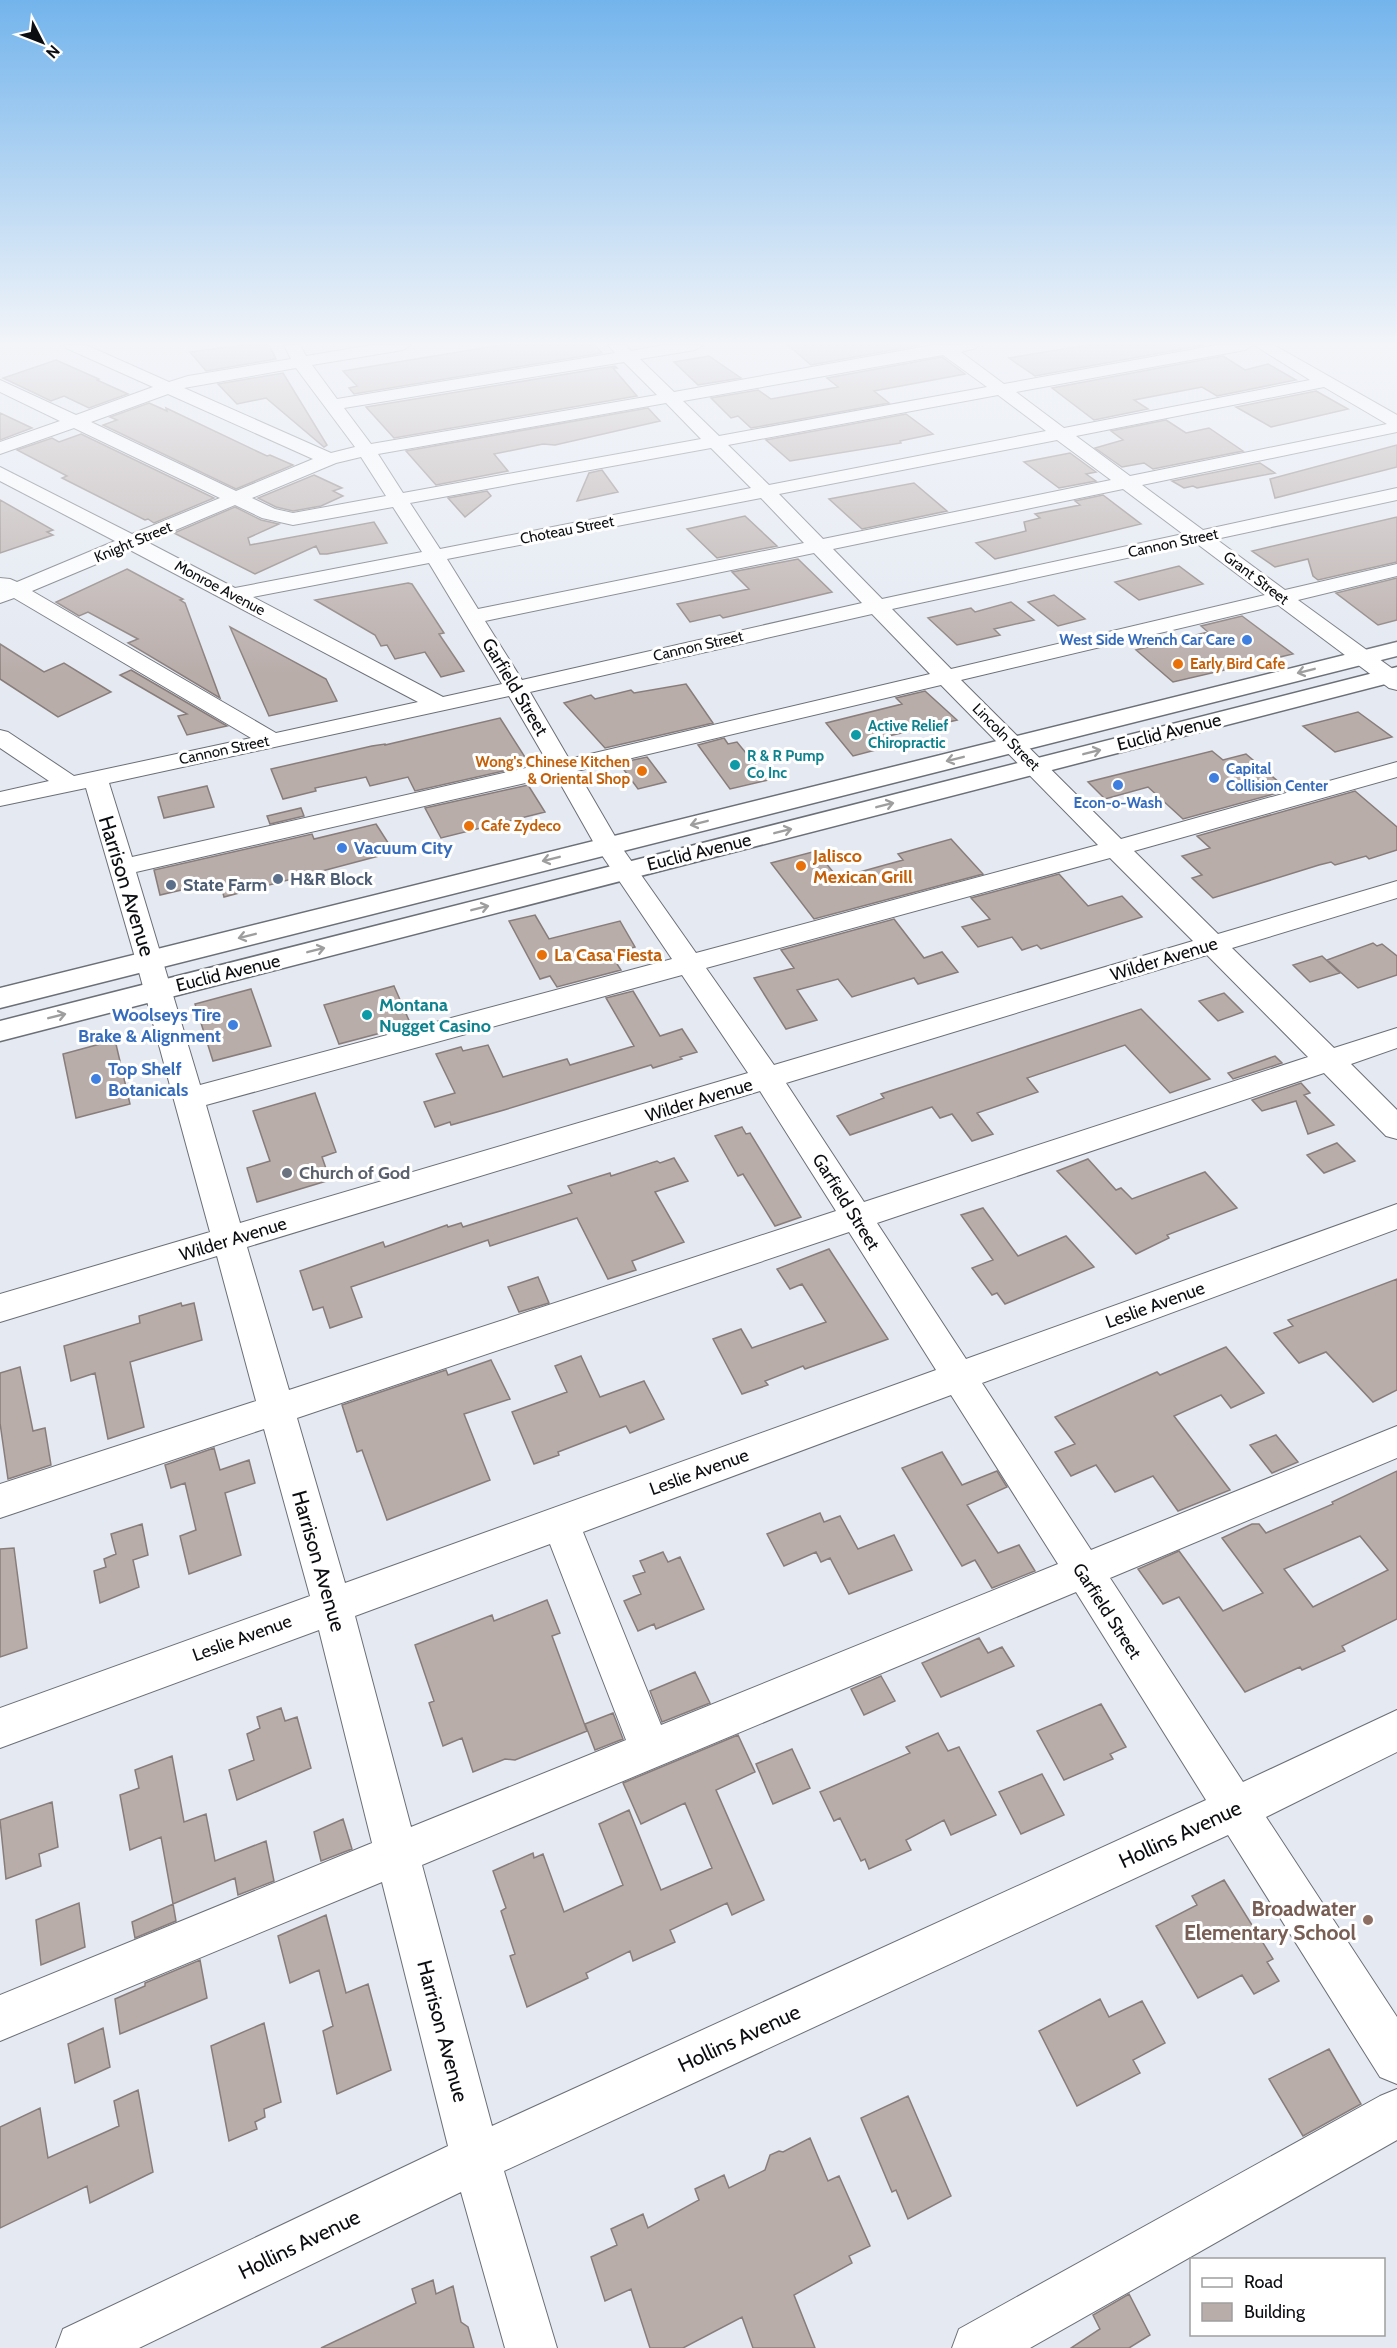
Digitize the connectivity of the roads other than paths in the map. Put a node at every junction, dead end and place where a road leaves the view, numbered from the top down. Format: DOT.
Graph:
graph roads {
  1 [pos="144,455"];
  2 [pos="320,455"];
  3 [pos="348,455"];
  4 [pos="369,455"];
  5 [pos="647,455"];
  6 [pos="728,455"];
  7 [pos="957,455"];
  8 [pos="1089,455"];
  9 [pos="1264,455"];
  10 [pos="330,459"];
  11 [pos="0,473"];
  12 [pos="1127,483"];
  13 [pos="766,492"];
  14 [pos="1397,494"];
  15 [pos="236,499"];
  16 [pos="397,501"];
  17 [pos="1201,537"];
  18 [pos="131,542"];
  19 [pos="819,546"];
  20 [pos="434,555"];
  21 [pos="1397,570"];
  22 [pos="5,589"];
  23 [pos="232,595"];
  24 [pos="1282,597"];
  25 [pos="878,606"];
  26 [pos="472,617"];
  27 [pos="1397,649"];
  28 [pos="1362,657"];
  29 [pos="1394,677"];
  30 [pos="947,678"];
  31 [pos="516,688"];
  32 [pos="439,704"];
  33 [pos="0,738"];
  34 [pos="272,740"];
  35 [pos="1012,745"];
  36 [pos="1035,766"];
  37 [pos="562,767"];
  38 [pos="1397,769"];
  39 [pos="82,781"];
  40 [pos="0,799"];
  41 [pos="1116,848"];
  42 [pos="616,858"];
  43 [pos="122,867"];
  44 [pos="1397,889"];
  45 [pos="1212,945"];
  46 [pos="688,964"];
  47 [pos="153,976"];
  48 [pos="0,998"];
  49 [pos="0,1031"];
  50 [pos="1397,1038"];
  51 [pos="1329,1060"];
  52 [pos="768,1079"];
  53 [pos="188,1099"];
  54 [pos="1397,1128"];
  55 [pos="1397,1216"];
  56 [pos="855,1217"];
  57 [pos="228,1241"];
  58 [pos="0,1308"];
  59 [pos="958,1378"];
  60 [pos="276,1408"];
  61 [pos="1397,1442"];
  62 [pos="0,1501"];
  63 [pos="560,1522"];
  64 [pos="1082,1571"];
  65 [pos="332,1605"];
  66 [pos="0,1728"];
  67 [pos="1397,1730"];
  68 [pos="650,1749"];
  69 [pos="1235,1809"];
  70 [pos="396,1854"];
  71 [pos="0,2018"];
  72 [pos="1397,2060"];
  73 [pos="1397,2113"];
  74 [pos="476,2159"];
  75 [pos="82,2348"];
  76 [pos="531,2348"];
  77 [pos="978,2348"];
  1 -- 15 [label="street"];
  2 -- 10 [label="street"];
  3 -- 10 [label="street, Knight Street"];
  4 -- 16 [label="street, Garfield Street"];
  5 -- 16 [label="street"];
  6 -- 13 [label="street, Lincoln Street"];
  7 -- 13 [label="street, Choteau Street"];
  8 -- 12 [label="street, Grant Street"];
  9 -- 12 [label="street"];
  10 -- 15 [label="street, Knight Street"];
  11 -- 18 [label="street, Monroe Avenue"];
  12 -- 17 [label="street, Grant Street"];
  12 -- 19 [label="street"];
  13 -- 19 [label="street, Lincoln Street"];
  13 -- 20 [label="street, Choteau Street"];
  14 -- 17 [label="street, Cannon Street"];
  15 -- 16 [label="street"];
  15 -- 18 [label="street, Knight Street"];
  16 -- 20 [label="street, Garfield Street"];
  17 -- 24 [label="street, Grant Street"];
  17 -- 25 [label="street, Cannon Street"];
  18 -- 22 [label="street, Knight Street"];
  18 -- 23 [label="street, Monroe Avenue"];
  19 -- 25 [label="street, Lincoln Street"];
  19 -- 26 [label="street"];
  20 -- 23 [label="street, Choteau Street"];
  20 -- 26 [label="street, Garfield Street"];
  21 -- 24 [label="street"];
  22 -- 34 [label="street"];
  23 -- 32 [label="street, Monroe Avenue"];
  24 -- 28 [label="street, Grant Street"];
  24 -- 30 [label="street"];
  25 -- 30 [label="street, Lincoln Street"];
  25 -- 31 [label="street, Cannon Street"];
  26 -- 31 [label="street, Garfield Street"];
  27 -- 28 [label="highway, Euclid Avenue"];
  28 -- 29 [label="street, Grant Street"];
  28 -- 35 [label="highway, Euclid Avenue, one-way"];
  36 -- 29 [label="highway, Euclid Avenue, one-way"];
  30 -- 35 [label="street, Lincoln Street"];
  30 -- 37 [label="street"];
  31 -- 32 [label="street, Cannon Street"];
  31 -- 37 [label="street, Garfield Street"];
  32 -- 34 [label="street, Cannon Street"];
  33 -- 39 [label="street"];
  34 -- 39 [label="street, Cannon Street"];
  35 -- 36 [label="street, Lincoln Street"];
  35 -- 42 [label="highway, Euclid Avenue, one-way"];
  36 -- 41 [label="street, Lincoln Street"];
  42 -- 36 [label="highway, Euclid Avenue, one-way"];
  37 -- 42 [label="street, Garfield Street"];
  37 -- 43 [label="street"];
  38 -- 41 [label="street"];
  39 -- 40 [label="street, Cannon Street"];
  39 -- 43 [label="street, Harrison Avenue"];
  41 -- 45 [label="street, Lincoln Street"];
  41 -- 46 [label="street"];
  42 -- 46 [label="street, Garfield Street"];
  42 -- 47 [label="highway, Euclid Avenue"];
  43 -- 47 [label="street, Harrison Avenue"];
  44 -- 45 [label="street, Wilder Avenue"];
  45 -- 51 [label="street, Lincoln Street"];
  45 -- 52 [label="street, Wilder Avenue"];
  46 -- 52 [label="street, Garfield Street"];
  46 -- 53 [label="street"];
  47 -- 48 [label="highway, Euclid Avenue"];
  49 -- 47 [label="highway, Euclid Avenue, one-way"];
  47 -- 53 [label="street, Harrison Avenue"];
  50 -- 51 [label="street"];
  51 -- 54 [label="street, Lincoln Street"];
  51 -- 56 [label="street"];
  52 -- 56 [label="street, Garfield Street"];
  52 -- 57 [label="street, Wilder Avenue"];
  53 -- 57 [label="street, Harrison Avenue"];
  55 -- 59 [label="street, Leslie Avenue"];
  56 -- 59 [label="street, Garfield Street"];
  56 -- 60 [label="street"];
  57 -- 58 [label="street, Wilder Avenue"];
  57 -- 60 [label="street, Harrison Avenue"];
  59 -- 63 [label="street, Leslie Avenue"];
  59 -- 64 [label="street, Garfield Street"];
  60 -- 62 [label="street"];
  60 -- 65 [label="street, Harrison Avenue"];
  61 -- 64 [label="street"];
  63 -- 65 [label="street, Leslie Avenue"];
  63 -- 68 [label="street"];
  64 -- 68 [label="street"];
  64 -- 69 [label="street, Garfield Street"];
  65 -- 66 [label="street, Leslie Avenue"];
  65 -- 70 [label="street, Harrison Avenue"];
  67 -- 69 [label="street, Hollins Avenue"];
  68 -- 70 [label="street"];
  69 -- 72 [label="street, Garfield Street"];
  69 -- 74 [label="street, Hollins Avenue"];
  70 -- 71 [label="street"];
  70 -- 74 [label="street, Harrison Avenue"];
  73 -- 77 [label="street"];
  74 -- 75 [label="street, Hollins Avenue"];
  74 -- 76 [label="street, Harrison Avenue"];
}
